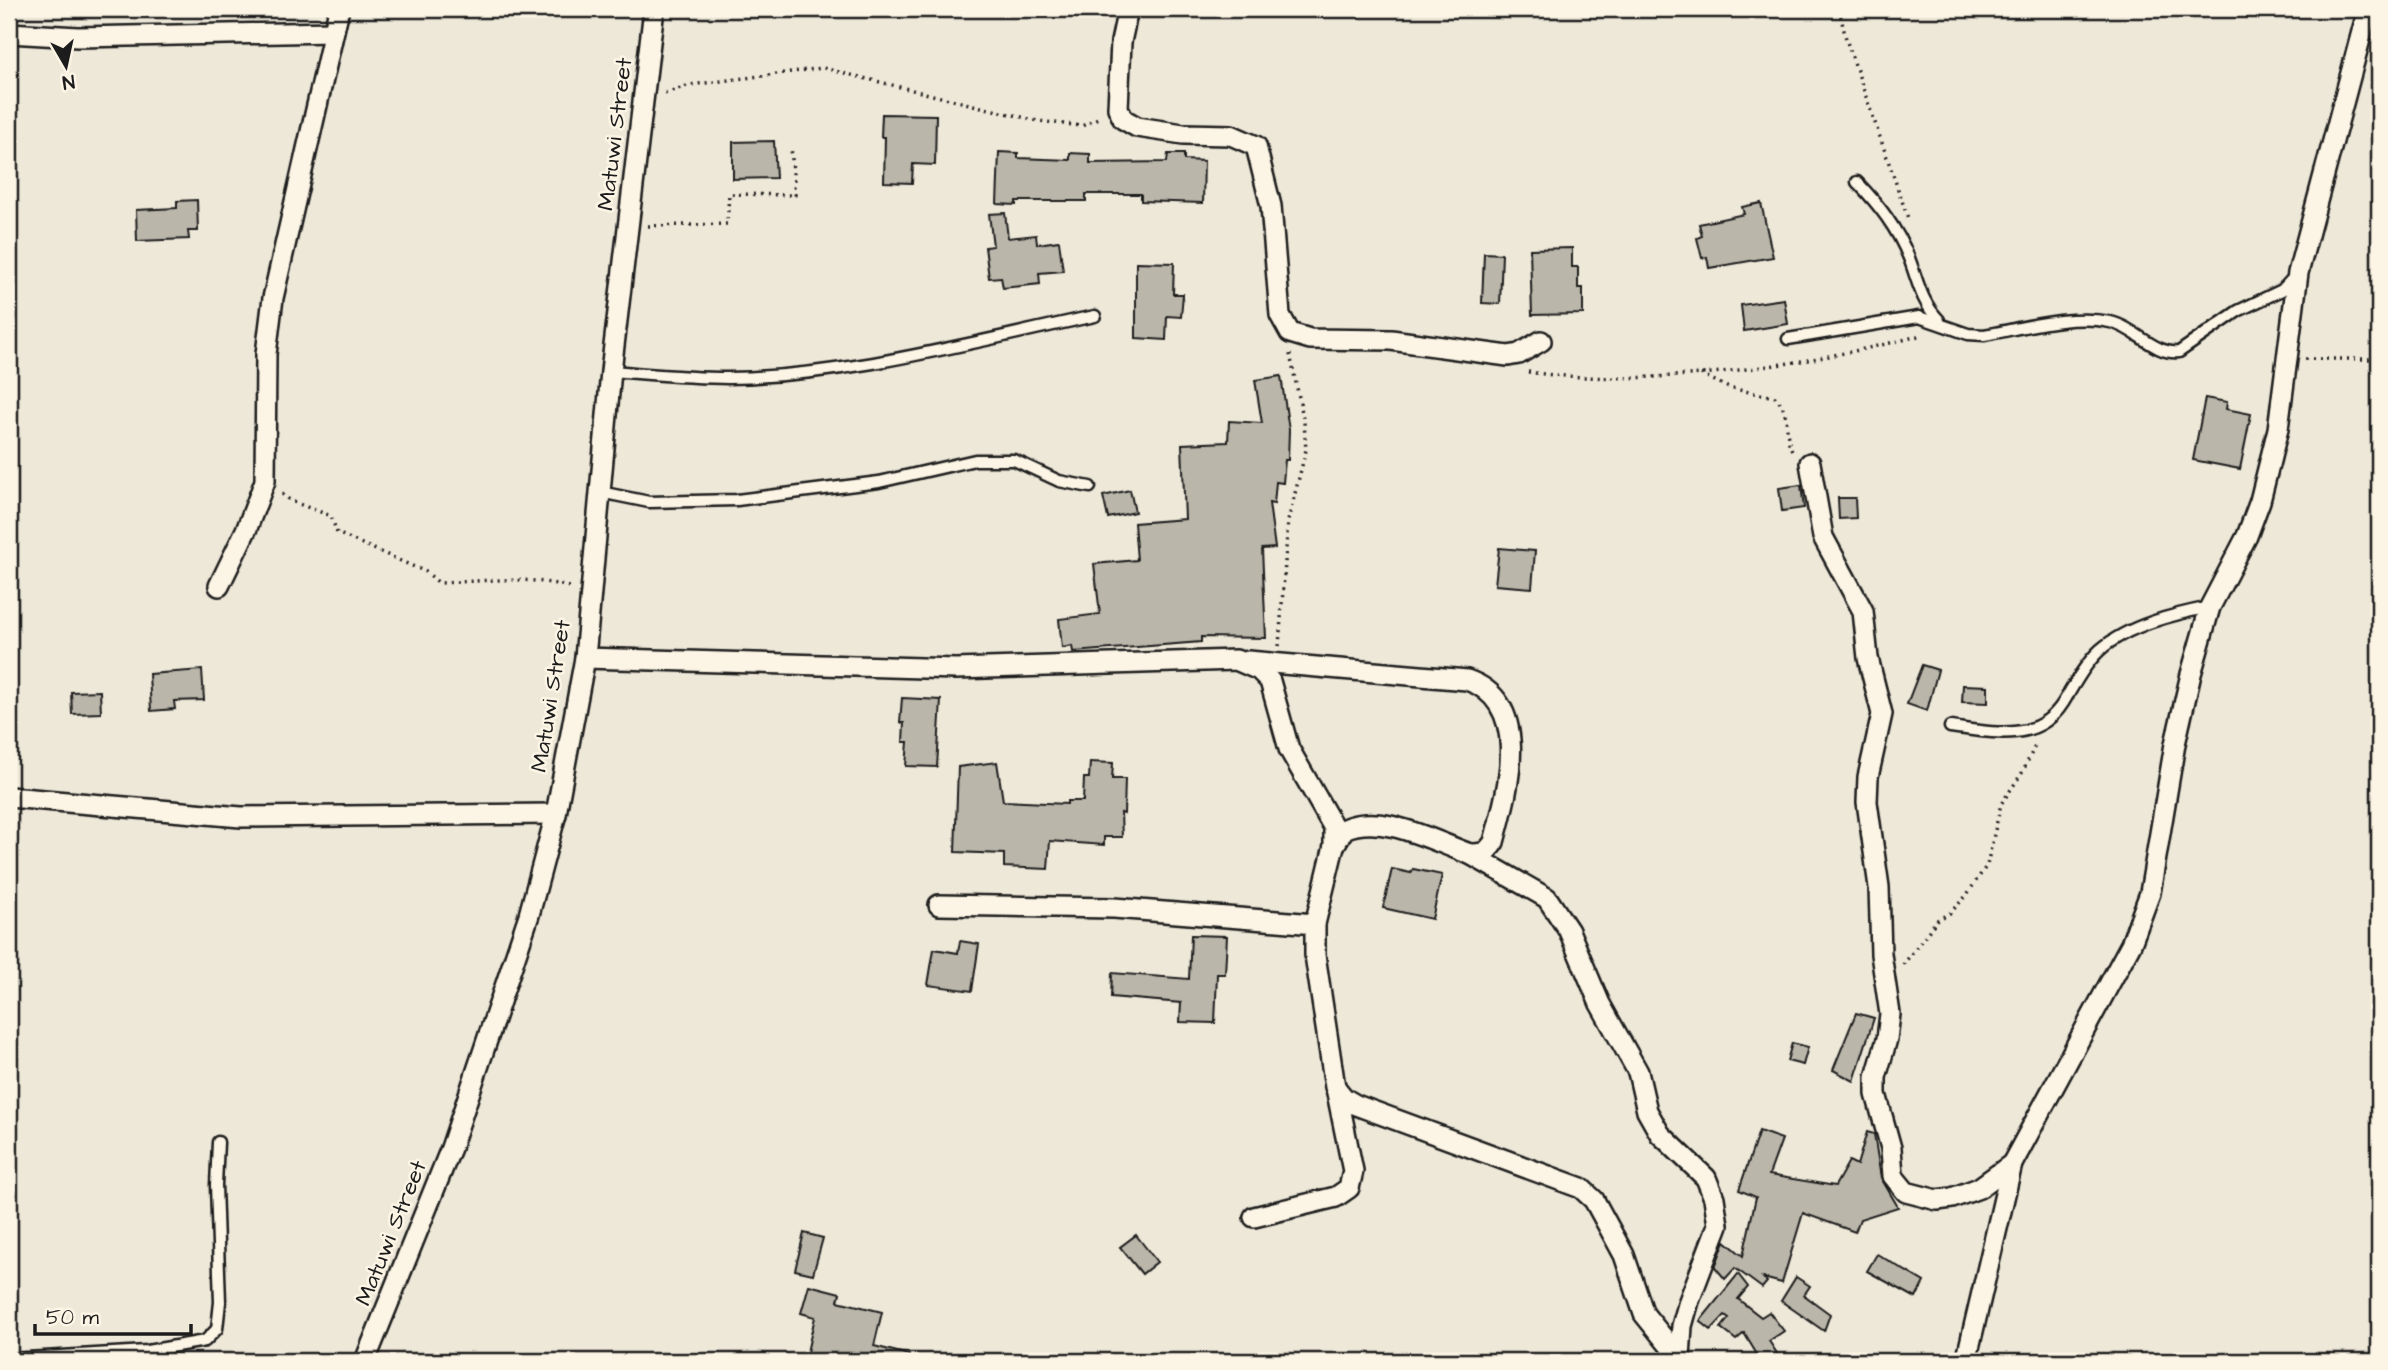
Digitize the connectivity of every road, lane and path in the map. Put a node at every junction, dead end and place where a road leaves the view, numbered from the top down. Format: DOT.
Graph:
graph roads {
  1 [pos="339,9"];
  2 [pos="654,9"];
  3 [pos="1128,9"];
  4 [pos="1839,9"];
  5 [pos="2368,9"];
  6 [pos="333,32"];
  7 [pos="9,33"];
  8 [pos="644,100"];
  9 [pos="1104,115"];
  10 [pos="792,147"];
  11 [pos="1857,182"];
  12 [pos="629,226"];
  13 [pos="1911,228"];
  14 [pos="2298,273"];
  15 [pos="1095,316"];
  16 [pos="1942,323"];
  17 [pos="1284,324"];
  18 [pos="1788,339"];
  19 [pos="1541,341"];
  20 [pos="1494,355"];
  21 [pos="2289,359"];
  22 [pos="2379,359"];
  23 [pos="611,371"];
  24 [pos="1699,373"];
  25 [pos="1810,463"];
  26 [pos="265,481"];
  27 [pos="1090,488"];
  28 [pos="600,492"];
  29 [pos="219,586"];
  30 [pos="592,594"];
  31 [pos="2210,607"];
  32 [pos="585,658"];
  33 [pos="1237,660"];
  34 [pos="1278,664"];
  35 [pos="2045,723"];
  36 [pos="1950,727"];
  37 [pos="9,797"];
  38 [pos="556,814"];
  39 [pos="1334,846"];
  40 [pos="1470,854"];
  41 [pos="939,905"];
  42 [pos="1315,924"];
  43 [pos="1886,981"];
  44 [pos="1335,1087"];
  45 [pos="218,1142"];
  46 [pos="2012,1164"];
  47 [pos="1254,1217"];
  48 [pos="147,1351"];
  49 [pos="9,1359"];
  50 [pos="1681,1360"];
  51 [pos="139,1361"];
  52 [pos="365,1361"];
  53 [pos="1966,1361"];
  1 -- 6 [label="street"];
  2 -- 8 [label="street, Matuwi Street"];
  3 -- 17 [label="street"];
  4 -- 13 [label="path"];
  5 -- 14 [label="street"];
  6 -- 7 [label="street"];
  6 -- 26 [label="street"];
  8 -- 9 [label="path"];
  8 -- 12 [label="street, Matuwi Street"];
  10 -- 12 [label="path"];
  11 -- 16 [label="lane"];
  12 -- 23 [label="street, Matuwi Street"];
  14 -- 16 [label="lane"];
  14 -- 21 [label="street"];
  15 -- 23 [label="lane"];
  16 -- 18 [label="lane"];
  16 -- 24 [label="path"];
  17 -- 20 [label="street"];
  17 -- 34 [label="path"];
  19 -- 20 [label="street"];
  20 -- 24 [label="path"];
  21 -- 22 [label="path"];
  21 -- 31 [label="street"];
  23 -- 28 [label="street, Matuwi Street"];
  24 -- 25 [label="path"];
  25 -- 43 [label="street"];
  26 -- 29 [label="street"];
  26 -- 30 [label="path"];
  27 -- 28 [label="lane"];
  28 -- 30 [label="street, Matuwi Street"];
  30 -- 32 [label="street, Matuwi Street"];
  31 -- 35 [label="lane"];
  31 -- 46 [label="street"];
  32 -- 33 [label="street"];
  32 -- 38 [label="street, Matuwi Street"];
  33 -- 34 [label="street"];
  33 -- 39 [label="street"];
  34 -- 40 [label="street"];
  35 -- 36 [label="lane"];
  35 -- 43 [label="path"];
  37 -- 38 [label="street"];
  38 -- 52 [label="street, Matuwi Street"];
  39 -- 40 [label="street"];
  39 -- 42 [label="street"];
  40 -- 50 [label="street"];
  41 -- 42 [label="street"];
  42 -- 44 [label="street"];
  43 -- 46 [label="street"];
  44 -- 47 [label="street"];
  44 -- 50 [label="street"];
  45 -- 48 [label="lane"];
  46 -- 53 [label="street"];
  48 -- 49 [label="lane"];
  48 -- 51 [label="lane"];
}
